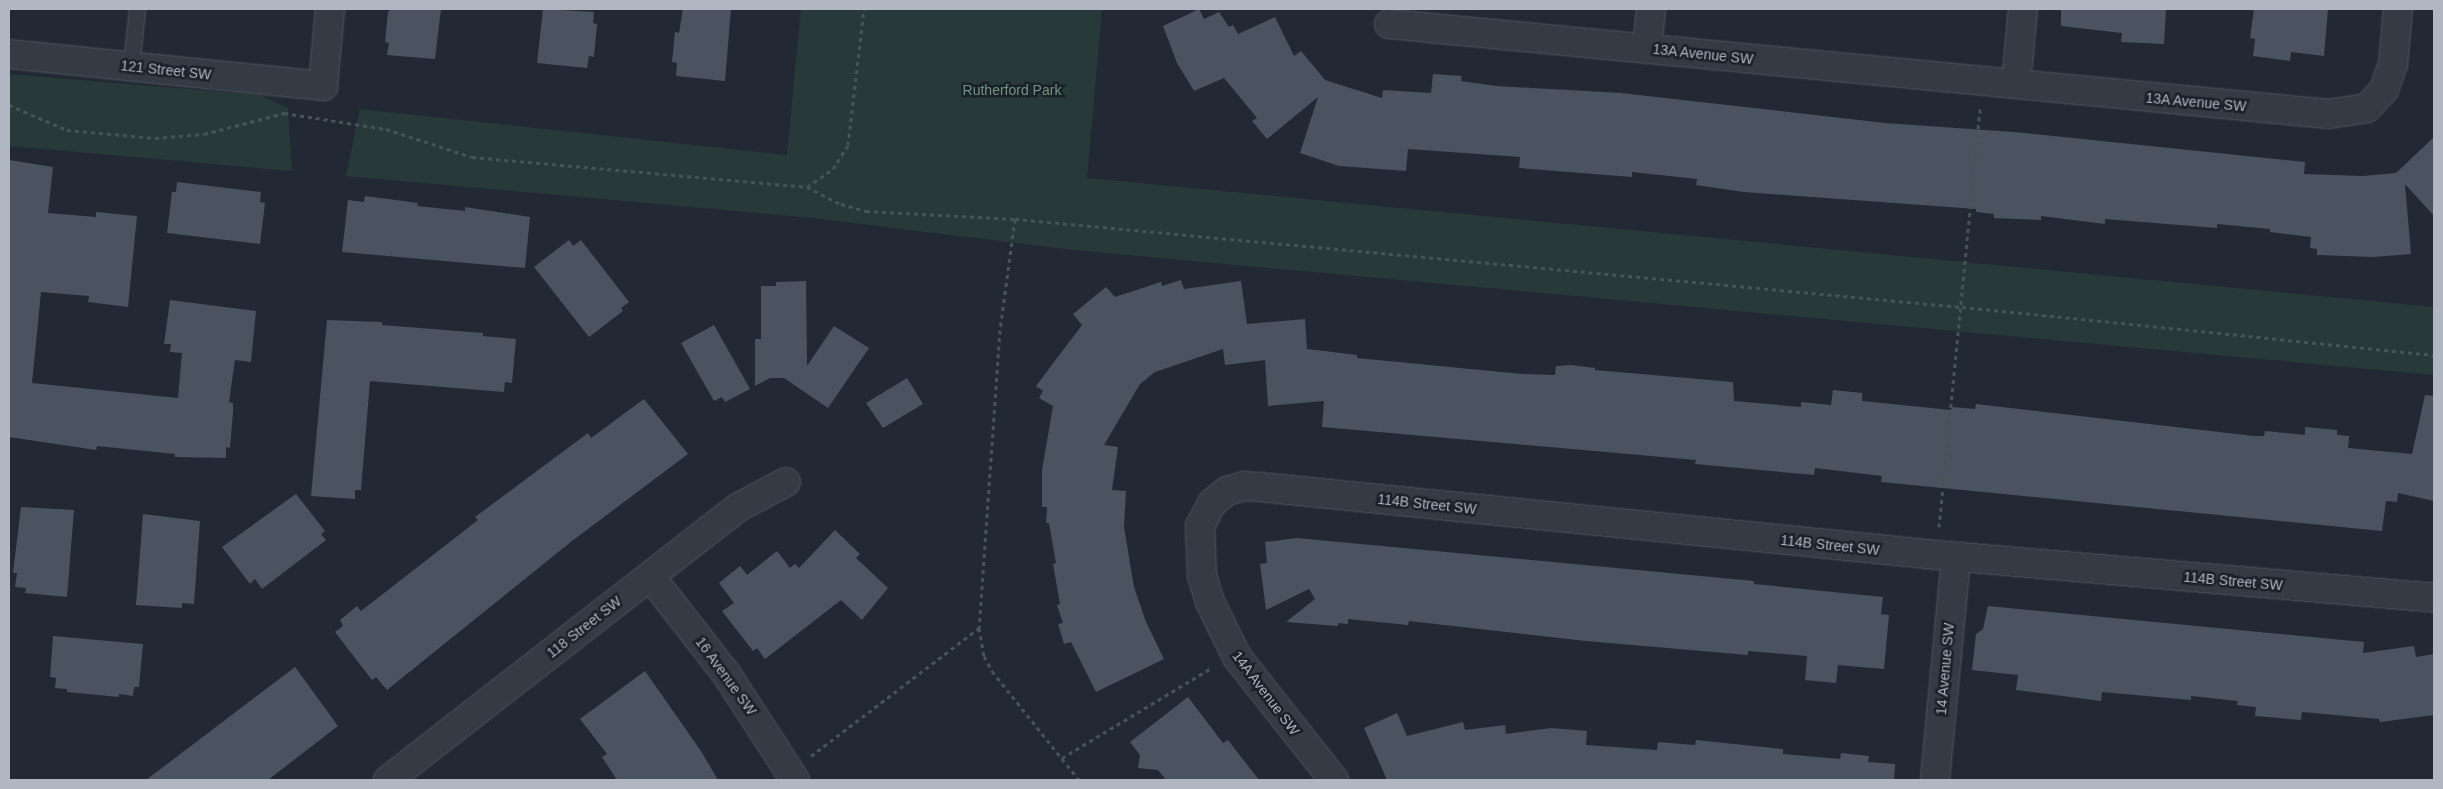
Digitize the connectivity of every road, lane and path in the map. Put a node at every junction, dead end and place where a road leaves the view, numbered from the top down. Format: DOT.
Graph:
graph roads {
  1 [pos="137,9"];
  2 [pos="330,9"];
  3 [pos="864,9"];
  4 [pos="1651,9"];
  5 [pos="2023,9"];
  6 [pos="2398,9"];
  7 [pos="1389,24"];
  8 [pos="1647,49"];
  9 [pos="9,54"];
  10 [pos="131,66"];
  11 [pos="1982,82"];
  12 [pos="2016,84"];
  13 [pos="9,105"];
  14 [pos="807,187"];
  15 [pos="1015,219"];
  16 [pos="1962,308"];
  17 [pos="2434,355"];
  18 [pos="786,482"];
  19 [pos="1227,491"];
  20 [pos="1946,556"];
  21 [pos="650,576"];
  22 [pos="2434,598"];
  23 [pos="980,628"];
  24 [pos="1237,657"];
  25 [pos="1062,758"];
  26 [pos="793,776"];
  27 [pos="388,780"];
  28 [pos="1079,780"];
  29 [pos="1334,780"];
  30 [pos="1935,780"];
  1 -- 10 [label="lane"];
  2 -- 10 [label="street, 121 Street SW"];
  3 -- 14 [label="path"];
  4 -- 8 [label="street"];
  5 -- 12 [label="street"];
  6 -- 12 [label="street, 13A Avenue SW"];
  7 -- 8 [label="street, 13A Avenue SW"];
  8 -- 11 [label="street, 13A Avenue SW"];
  9 -- 10 [label="street, 121 Street SW"];
  11 -- 12 [label="street, 13A Avenue SW"];
  11 -- 16 [label="path"];
  13 -- 14 [label="path"];
  14 -- 15 [label="path"];
  15 -- 16 [label="path"];
  15 -- 23 [label="path"];
  16 -- 17 [label="path"];
  16 -- 20 [label="path"];
  18 -- 21 [label="street, 118 Street SW"];
  19 -- 20 [label="street, 114B Street SW"];
  19 -- 24 [label="street, 14A Avenue SW"];
  20 -- 22 [label="street, 114B Street SW"];
  20 -- 30 [label="street, 14 Avenue SW"];
  21 -- 26 [label="street, 16 Avenue SW"];
  21 -- 27 [label="street, 118 Street SW"];
  23 -- 25 [label="path"];
  23 -- 26 [label="path"];
  24 -- 25 [label="path"];
  24 -- 29 [label="street, 14A Avenue SW"];
  25 -- 28 [label="path"];
}
